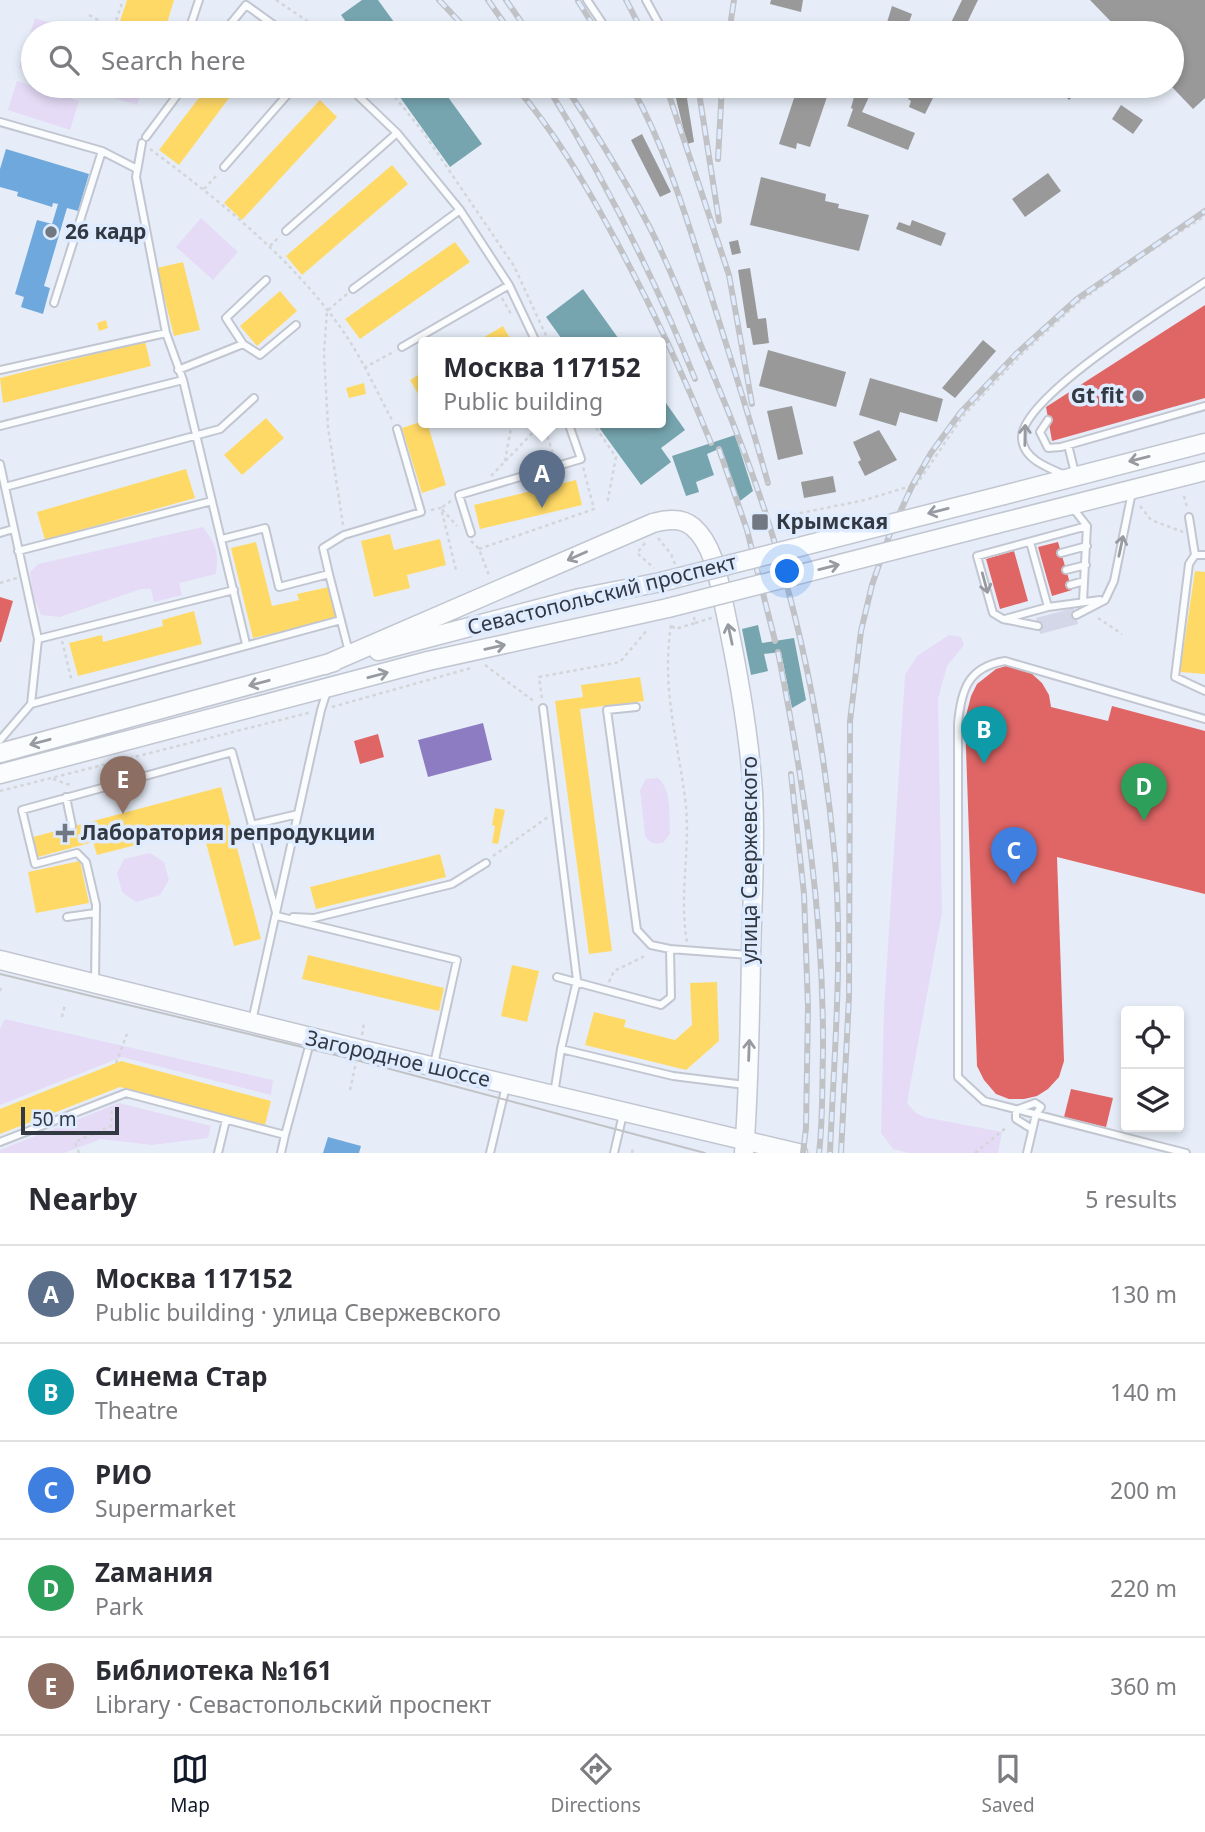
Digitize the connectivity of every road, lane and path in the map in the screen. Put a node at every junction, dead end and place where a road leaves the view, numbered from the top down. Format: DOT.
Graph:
graph roads {
  1 [pos="123,0"];
  2 [pos="199,0"];
  3 [pos="276,0"];
  4 [pos="587,0"];
  5 [pos="646,0"];
  6 [pos="89,15"];
  7 [pos="101,21"];
  8 [pos="116,21"];
  9 [pos="192,21"];
  10 [pos="233,21"];
  11 [pos="268,21"];
  12 [pos="307,21"];
  13 [pos="601,21"];
  14 [pos="657,21"];
  15 [pos="175,98"];
  16 [pos="284,98"];
  17 [pos="361,98"];
  18 [pos="395,98"];
  19 [pos="0,122"];
  20 [pos="397,133"];
  21 [pos="144,140"];
  22 [pos="102,151"];
  23 [pos="224,167"];
  24 [pos="137,169"];
  25 [pos="204,189"];
  26 [pos="460,210"];
  27 [pos="1205,216"];
  28 [pos="286,231"];
  29 [pos="270,246"];
  30 [pos="266,280"];
  31 [pos="1205,282"];
  32 [pos="509,285"];
  33 [pos="353,289"];
  34 [pos="54,303"];
  35 [pos="327,311"];
  36 [pos="296,326"];
  37 [pos="166,333"];
  38 [pos="419,337"];
  39 [pos="534,337"];
  40 [pos="547,337"];
  41 [pos="418,338"];
  42 [pos="243,344"];
  43 [pos="402,347"];
  44 [pos="364,368"];
  45 [pos="0,370"];
  46 [pos="178,370"];
  47 [pos="183,380"];
  48 [pos="254,398"];
  49 [pos="1205,406"];
  50 [pos="1048,420"];
  51 [pos="0,426"];
  52 [pos="511,428"];
  53 [pos="538,428"];
  54 [pos="545,428"];
  55 [pos="570,428"];
  56 [pos="596,428"];
  57 [pos="397,429"];
  58 [pos="197,436"];
  59 [pos="1205,443"];
  60 [pos="1068,445"];
  61 [pos="581,458"];
  62 [pos="505,461"];
  63 [pos="0,464"];
  64 [pos="557,466"];
  65 [pos="1205,471"];
  66 [pos="1072,476"];
  67 [pos="5,487"];
  68 [pos="476,490"];
  69 [pos="1184,496"];
  70 [pos="1136,497"];
  71 [pos="212,501"];
  72 [pos="607,505"];
  73 [pos="1065,506"];
  74 [pos="421,512"];
  75 [pos="786,516"];
  76 [pos="1189,517"];
  77 [pos="1087,526"];
  78 [pos="13,529"];
  79 [pos="0,533"];
  80 [pos="471,533"];
  81 [pos="344,535"];
  82 [pos="1192,535"];
  83 [pos="222,540"];
  84 [pos="1030,542"];
  85 [pos="1087,546"];
  86 [pos="479,549"];
  87 [pos="18,551"];
  88 [pos="1061,553"];
  89 [pos="1195,555"];
  90 [pos="1205,555"];
  91 [pos="1086,565"];
  92 [pos="676,566"];
  93 [pos="456,570"];
  94 [pos="1066,570"];
  95 [pos="329,574"];
  96 [pos="658,575"];
  97 [pos="24,576"];
  98 [pos="1084,581"];
  99 [pos="0,583"];
  100 [pos="1070,585"];
  101 [pos="234,590"];
  102 [pos="1105,600"];
  103 [pos="1083,601"];
  104 [pos="1048,607"];
  105 [pos="692,611"];
  106 [pos="1076,615"];
  107 [pos="670,617"];
  108 [pos="714,618"];
  109 [pos="1098,618"];
  110 [pos="1003,619"];
  111 [pos="341,620"];
  112 [pos="695,623"];
  113 [pos="1038,626"];
  114 [pos="650,627"];
  115 [pos="675,629"];
  116 [pos="61,633"];
  117 [pos="1122,635"];
  118 [pos="37,639"];
  119 [pos="246,644"];
  120 [pos="349,654"];
  121 [pos="325,665"];
  122 [pos="485,665"];
  123 [pos="472,668"];
  124 [pos="328,689"];
  125 [pos="1205,691"];
  126 [pos="74,692"];
  127 [pos="31,704"];
  128 [pos="636,707"];
  129 [pos="543,708"];
  130 [pos="321,710"];
  131 [pos="1205,719"];
  132 [pos="0,740"];
  133 [pos="0,753"];
  134 [pos="0,774"];
  135 [pos="53,779"];
  136 [pos="0,791"];
  137 [pos="88,791"];
  138 [pos="66,797"];
  139 [pos="556,812"];
  140 [pos="299,814"];
  141 [pos="251,825"];
  142 [pos="72,826"];
  143 [pos="485,863"];
  144 [pos="95,913"];
  145 [pos="277,916"];
  146 [pos="67,917"];
  147 [pos="670,949"];
  148 [pos="654,952"];
  149 [pos="689,952"];
  150 [pos="751,955"];
  151 [pos="1,959"];
  152 [pos="558,976"];
  153 [pos="577,981"];
  154 [pos="608,983"];
  155 [pos="95,984"];
  156 [pos="65,1004"];
  157 [pos="62,1017"];
  158 [pos="252,1023"];
  159 [pos="127,1034"];
  160 [pos="312,1038"];
  161 [pos="561,1049"];
  162 [pos="357,1056"];
  163 [pos="116,1063"];
  164 [pos="433,1068"];
  165 [pos="506,1084"];
  166 [pos="747,1085"];
  167 [pos="350,1090"];
  168 [pos="554,1096"];
  169 [pos="113,1098"];
  170 [pos="1016,1110"];
  171 [pos="624,1112"];
  172 [pos="1036,1114"];
  173 [pos="226,1119"];
  174 [pos="1007,1127"];
  175 [pos="1032,1129"];
  176 [pos="285,1135"];
  177 [pos="0,1142"];
  178 [pos="745,1146"];
  179 [pos="633,1147"];
  180 [pos="79,1153"];
  181 [pos="218,1153"];
  182 [pos="281,1153"];
  183 [pos="490,1153"];
  184 [pos="614,1153"];
  185 [pos="632,1153"];
  186 [pos="798,1153"];
  187 [pos="975,1153"];
  188 [pos="1027,1153"];
  189 [pos="1186,1153"];
  1 -- 8 [label="path"];
  2 -- 9 [label="lane"];
  3 -- 12 [label="path"];
  4 -- 13 [label="lane"];
  5 -- 14 [label="lane"];
  6 -- 7 [label="path"];
  10 -- 11 [label="lane"];
  15 -- 21 [label="lane"];
  16 -- 23 [label="lane"];
  17 -- 20 [label="lane"];
  18 -- 40 [label="path"];
  19 -- 22 [label="lane"];
  20 -- 26 [label="lane"];
  20 -- 28 [label="lane"];
  21 -- 24 [label="lane"];
  21 -- 25 [label="path"];
  22 -- 24 [label="lane"];
  22 -- 34 [label="lane"];
  23 -- 25 [label="path"];
  24 -- 37 [label="lane"];
  25 -- 29 [label="path"];
  26 -- 32 [label="lane"];
  26 -- 33 [label="lane"];
  27 -- 75 [label="path"];
  28 -- 29 [label="path"];
  29 -- 35 [label="path"];
  30 -- 42 [label="lane"];
  66 -- 31 [label="lane, one-way"];
  32 -- 38 [label="lane"];
  32 -- 39 [label="lane"];
  33 -- 35 [label="path"];
  35 -- 44 [label="path"];
  35 -- 81 [label="path"];
  36 -- 42 [label="lane"];
  37 -- 45 [label="lane"];
  37 -- 46 [label="lane"];
  41 -- 43 [label="lane"];
  42 -- 46 [label="lane"];
  43 -- 44 [label="path"];
  44 -- 57 [label="path"];
  46 -- 47 [label="lane"];
  47 -- 51 [label="lane"];
  47 -- 58 [label="lane"];
  48 -- 58 [label="lane"];
  49 -- 60 [label="lane"];
  50 -- 60 [label="lane"];
  52 -- 62 [label="path"];
  53 -- 62 [label="path"];
  54 -- 64 [label="path"];
  55 -- 61 [label="lane"];
  56 -- 72 [label="path"];
  57 -- 74 [label="lane"];
  58 -- 67 [label="lane"];
  58 -- 71 [label="lane"];
  59 -- 66 [label="main road, Севастопольский проспект, one-way"];
  60 -- 66 [label="lane"];
  61 -- 64 [label="lane"];
  61 -- 86 [label="path"];
  62 -- 68 [label="path"];
  63 -- 67 [label="lane"];
  64 -- 68 [label="lane"];
  65 -- 70 [label="main road, Севастопольский проспект"];
  66 -- 96 [label="main road, Севастопольский проспект, one-way, bridge"];
  67 -- 78 [label="lane"];
  68 -- 80 [label="lane"];
  69 -- 76 [label="path"];
  70 -- 73 [label="main road, Севастопольский проспект"];
  70 -- 82 [label="path"];
  102 -- 70 [label="lane, one-way"];
  71 -- 83 [label="lane"];
  71 -- 87 [label="lane"];
  73 -- 77 [label="lane"];
  107 -- 73 [label="main road, Севастопольский проспект, one-way, bridge"];
  74 -- 81 [label="lane"];
  74 -- 93 [label="path"];
  76 -- 82 [label="lane"];
  77 -- 84 [label="lane"];
  77 -- 85 [label="lane"];
  78 -- 79 [label="lane"];
  78 -- 87 [label="lane"];
  81 -- 95 [label="lane"];
  82 -- 89 [label="lane"];
  83 -- 95 [label="lane"];
  83 -- 101 [label="lane"];
  84 -- 104 [label="lane"];
  84 -- 110 [label="lane, one-way"];
  85 -- 88 [label="lane"];
  85 -- 91 [label="lane"];
  87 -- 97 [label="lane"];
  89 -- 90 [label="lane"];
  89 -- 125 [label="lane"];
  91 -- 94 [label="lane"];
  91 -- 98 [label="lane"];
  92 -- 96 [label="path"];
  95 -- 111 [label="lane"];
  96 -- 121 [label="main road, Севастопольский проспект"];
  97 -- 99 [label="path"];
  97 -- 118 [label="lane"];
  98 -- 100 [label="lane"];
  98 -- 103 [label="lane"];
  101 -- 116 [label="lane"];
  101 -- 119 [label="lane"];
  102 -- 103 [label="lane"];
  102 -- 106 [label="lane"];
  103 -- 104 [label="lane"];
  104 -- 110 [label="lane"];
  105 -- 112 [label="path"];
  124 -- 107 [label="main road, Севастопольский проспект, one-way"];
  107 -- 149 [label="path"];
  108 -- 112 [label="path"];
  109 -- 117 [label="path"];
  110 -- 113 [label="lane"];
  111 -- 119 [label="lane"];
  111 -- 120 [label="lane"];
  112 -- 115 [label="path"];
  114 -- 129 [label="path"];
  116 -- 118 [label="lane"];
  116 -- 126 [label="path"];
  118 -- 127 [label="lane"];
  119 -- 126 [label="lane"];
  120 -- 121 [label="main road, улица Свержевского"];
  150 -- 120 [label="main road, улица Свержевского, one-way"];
  121 -- 133 [label="main road, Севастопольский проспект, one-way"];
  122 -- 129 [label="path"];
  123 -- 130 [label="path"];
  124 -- 130 [label="lane"];
  124 -- 134 [label="main road, Севастопольский проспект"];
  126 -- 127 [label="lane"];
  127 -- 132 [label="lane"];
  128 -- 147 [label="lane"];
  129 -- 139 [label="lane"];
  130 -- 135 [label="path"];
  130 -- 140 [label="lane"];
  131 -- 170 [label="lane"];
  135 -- 136 [label="path"];
  135 -- 137 [label="path"];
  137 -- 138 [label="lane"];
  137 -- 141 [label="lane"];
  138 -- 142 [label="lane"];
  138 -- 144 [label="lane"];
  139 -- 143 [label="path"];
  139 -- 153 [label="lane"];
  140 -- 141 [label="lane"];
  140 -- 145 [label="lane"];
  141 -- 145 [label="lane"];
  143 -- 145 [label="lane"];
  144 -- 146 [label="lane"];
  144 -- 155 [label="lane"];
  145 -- 158 [label="lane"];
  145 -- 164 [label="lane"];
  147 -- 149 [label="lane"];
  147 -- 153 [label="lane"];
  148 -- 154 [label="path"];
  149 -- 150 [label="lane"];
  166 -- 150 [label="main road, улица Свержевского, one-way"];
  151 -- 155 [label="main road, Загородное шоссе"];
  152 -- 153 [label="lane"];
  153 -- 161 [label="lane"];
  155 -- 158 [label="main road, Загородное шоссе"];
  156 -- 157 [label="path"];
  158 -- 160 [label="main road, Загородное шоссе"];
  159 -- 163 [label="path"];
  160 -- 164 [label="main road, Загородное шоссе"];
  160 -- 176 [label="lane"];
  161 -- 166 [label="lane"];
  161 -- 168 [label="lane"];
  162 -- 167 [label="path"];
  164 -- 165 [label="main road, Загородное шоссе"];
  165 -- 168 [label="main road, Загородное шоссе"];
  165 -- 183 [label="lane"];
  166 -- 178 [label="main road, улица Свержевского"];
  168 -- 171 [label="main road, Загородное шоссе"];
  169 -- 173 [label="lane"];
  169 -- 177 [label="lane"];
  169 -- 180 [label="path"];
  170 -- 172 [label="lane"];
  170 -- 172 [label="lane"];
  170 -- 175 [label="lane"];
  171 -- 178 [label="main road, Загородное шоссе"];
  171 -- 184 [label="lane"];
  172 -- 175 [label="lane"];
  172 -- 189 [label="lane"];
  173 -- 176 [label="lane"];
  173 -- 181 [label="lane"];
  174 -- 187 [label="path"];
  175 -- 188 [label="lane"];
  176 -- 182 [label="lane"];
  178 -- 186 [label="main road, Загородное шоссе"];
  179 -- 185 [label="path"];
}
